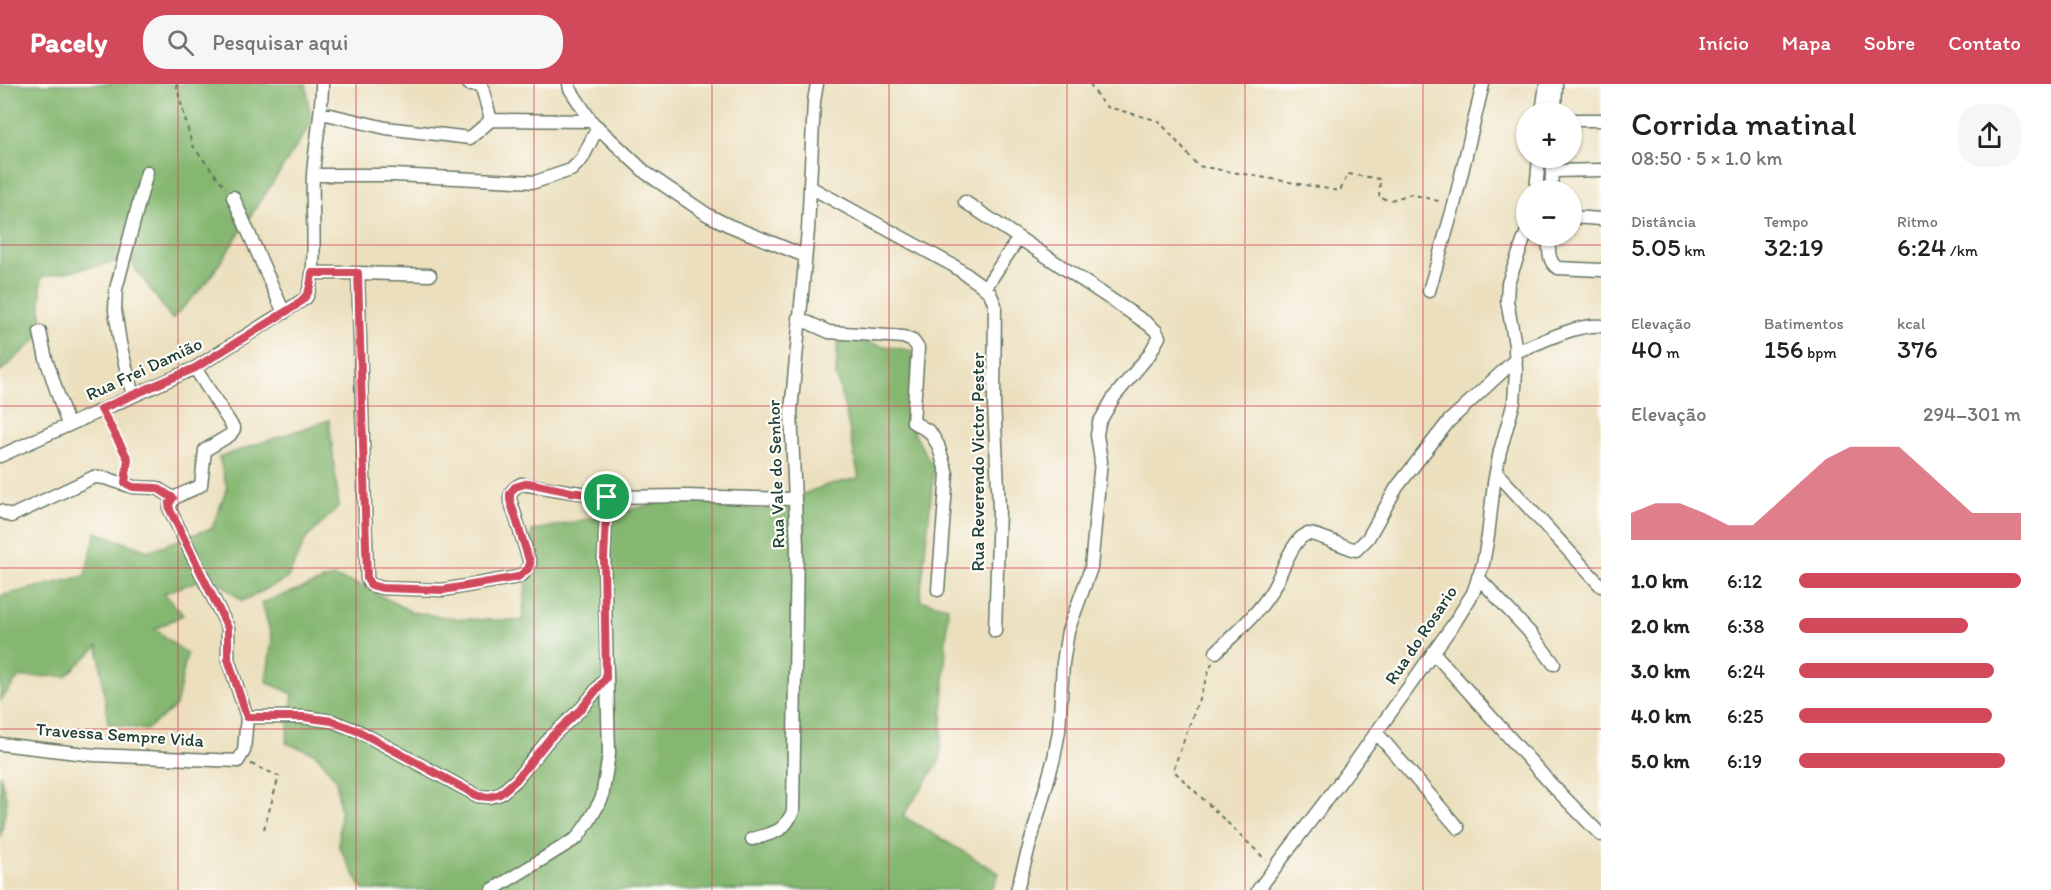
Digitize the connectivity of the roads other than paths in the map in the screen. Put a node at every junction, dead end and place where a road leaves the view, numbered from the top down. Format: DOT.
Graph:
graph roads {
  1 [pos="322,84"];
  2 [pos="469,84"];
  3 [pos="482,84"];
  4 [pos="569,84"];
  5 [pos="817,84"];
  6 [pos="1484,84"];
  7 [pos="1546,84"];
  8 [pos="1556,84"];
  9 [pos="1543,102"];
  10 [pos="1555,102"];
  11 [pos="322,113"];
  12 [pos="491,120"];
  13 [pos="1582,120"];
  14 [pos="1601,120"];
  15 [pos="595,124"];
  16 [pos="1552,168"];
  17 [pos="1601,170"];
  18 [pos="1552,171"];
  19 [pos="147,172"];
  20 [pos="313,175"];
  21 [pos="1552,180"];
  22 [pos="810,187"];
  23 [pos="233,197"];
  24 [pos="965,202"];
  25 [pos="1582,218"];
  26 [pos="1601,219"];
  27 [pos="1018,239"];
  28 [pos="1522,246"];
  29 [pos="1550,246"];
  30 [pos="805,256"];
  31 [pos="1601,270"];
  32 [pos="312,273"];
  33 [pos="358,273"];
  34 [pos="430,275"];
  35 [pos="987,290"];
  36 [pos="1429,291"];
  37 [pos="284,313"];
  38 [pos="798,318"];
  39 [pos="1601,326"];
  40 [pos="40,332"];
  41 [pos="1515,356"];
  42 [pos="195,368"];
  43 [pos="133,396"];
  44 [pos="68,425"];
  45 [pos="0,456"];
  46 [pos="1496,472"];
  47 [pos="607,497"];
  48 [pos="173,498"];
  49 [pos="793,499"];
  50 [pos="0,511"];
  51 [pos="1478,577"];
  52 [pos="1601,586"];
  53 [pos="938,590"];
  54 [pos="995,631"];
  55 [pos="1216,652"];
  56 [pos="1433,652"];
  57 [pos="1554,664"];
  58 [pos="606,678"];
  59 [pos="247,717"];
  60 [pos="1376,732"];
  61 [pos="0,744"];
  62 [pos="1458,828"];
  63 [pos="1601,835"];
  64 [pos="752,839"];
  65 [pos="492,890"];
  66 [pos="1017,890"];
  67 [pos="1258,890"];
  1 -- 11 [label="street, Rua Frei Damião"];
  2 -- 3 [label="street"];
  3 -- 12 [label="street"];
  4 -- 15 [label="street"];
  5 -- 22 [label="street, Rua Vale do Senhor"];
  6 -- 36 [label="street"];
  7 -- 9 [label="street"];
  8 -- 10 [label="street"];
  11 -- 12 [label="street"];
  11 -- 20 [label="street, Rua Frei Damião"];
  12 -- 15 [label="street"];
  13 -- 14 [label="street"];
  15 -- 20 [label="street"];
  15 -- 30 [label="street"];
  16 -- 18 [label="street"];
  17 -- 18 [label="street"];
  18 -- 21 [label="street"];
  19 -- 43 [label="street"];
  20 -- 32 [label="street, Rua Frei Damião"];
  22 -- 30 [label="street, Rua Vale do Senhor"];
  22 -- 35 [label="street"];
  23 -- 37 [label="street"];
  24 -- 27 [label="street"];
  25 -- 26 [label="street"];
  27 -- 35 [label="street"];
  27 -- 66 [label="street"];
  28 -- 41 [label="street, Rua do Rosario"];
  29 -- 31 [label="street"];
  30 -- 38 [label="street, Rua Vale do Senhor"];
  32 -- 33 [label="street"];
  32 -- 37 [label="street, Rua Frei Damião"];
  33 -- 34 [label="street"];
  33 -- 47 [label="street"];
  35 -- 54 [label="street, Rua Reverendo Victor Pester"];
  37 -- 42 [label="street, Rua Frei Damião"];
  38 -- 49 [label="street, Rua Vale do Senhor"];
  38 -- 53 [label="street"];
  39 -- 41 [label="street"];
  40 -- 44 [label="street"];
  41 -- 46 [label="street, Rua do Rosario"];
  41 -- 55 [label="street"];
  42 -- 43 [label="street, Rua Frei Damião"];
  42 -- 48 [label="street"];
  43 -- 44 [label="street, Rua Frei Damião"];
  44 -- 45 [label="street, Rua Frei Damião"];
  46 -- 51 [label="street, Rua do Rosario"];
  46 -- 52 [label="street"];
  47 -- 49 [label="street"];
  47 -- 58 [label="street"];
  48 -- 50 [label="street"];
  48 -- 59 [label="street"];
  49 -- 64 [label="street, Rua Vale do Senhor"];
  51 -- 56 [label="street, Rua do Rosario"];
  51 -- 57 [label="street"];
  56 -- 60 [label="street, Rua do Rosario"];
  56 -- 63 [label="street"];
  58 -- 59 [label="street"];
  58 -- 65 [label="street"];
  59 -- 61 [label="street, Travessa Sempre Vida"];
  60 -- 62 [label="street"];
  60 -- 67 [label="street, Rua do Rosario"];
}
